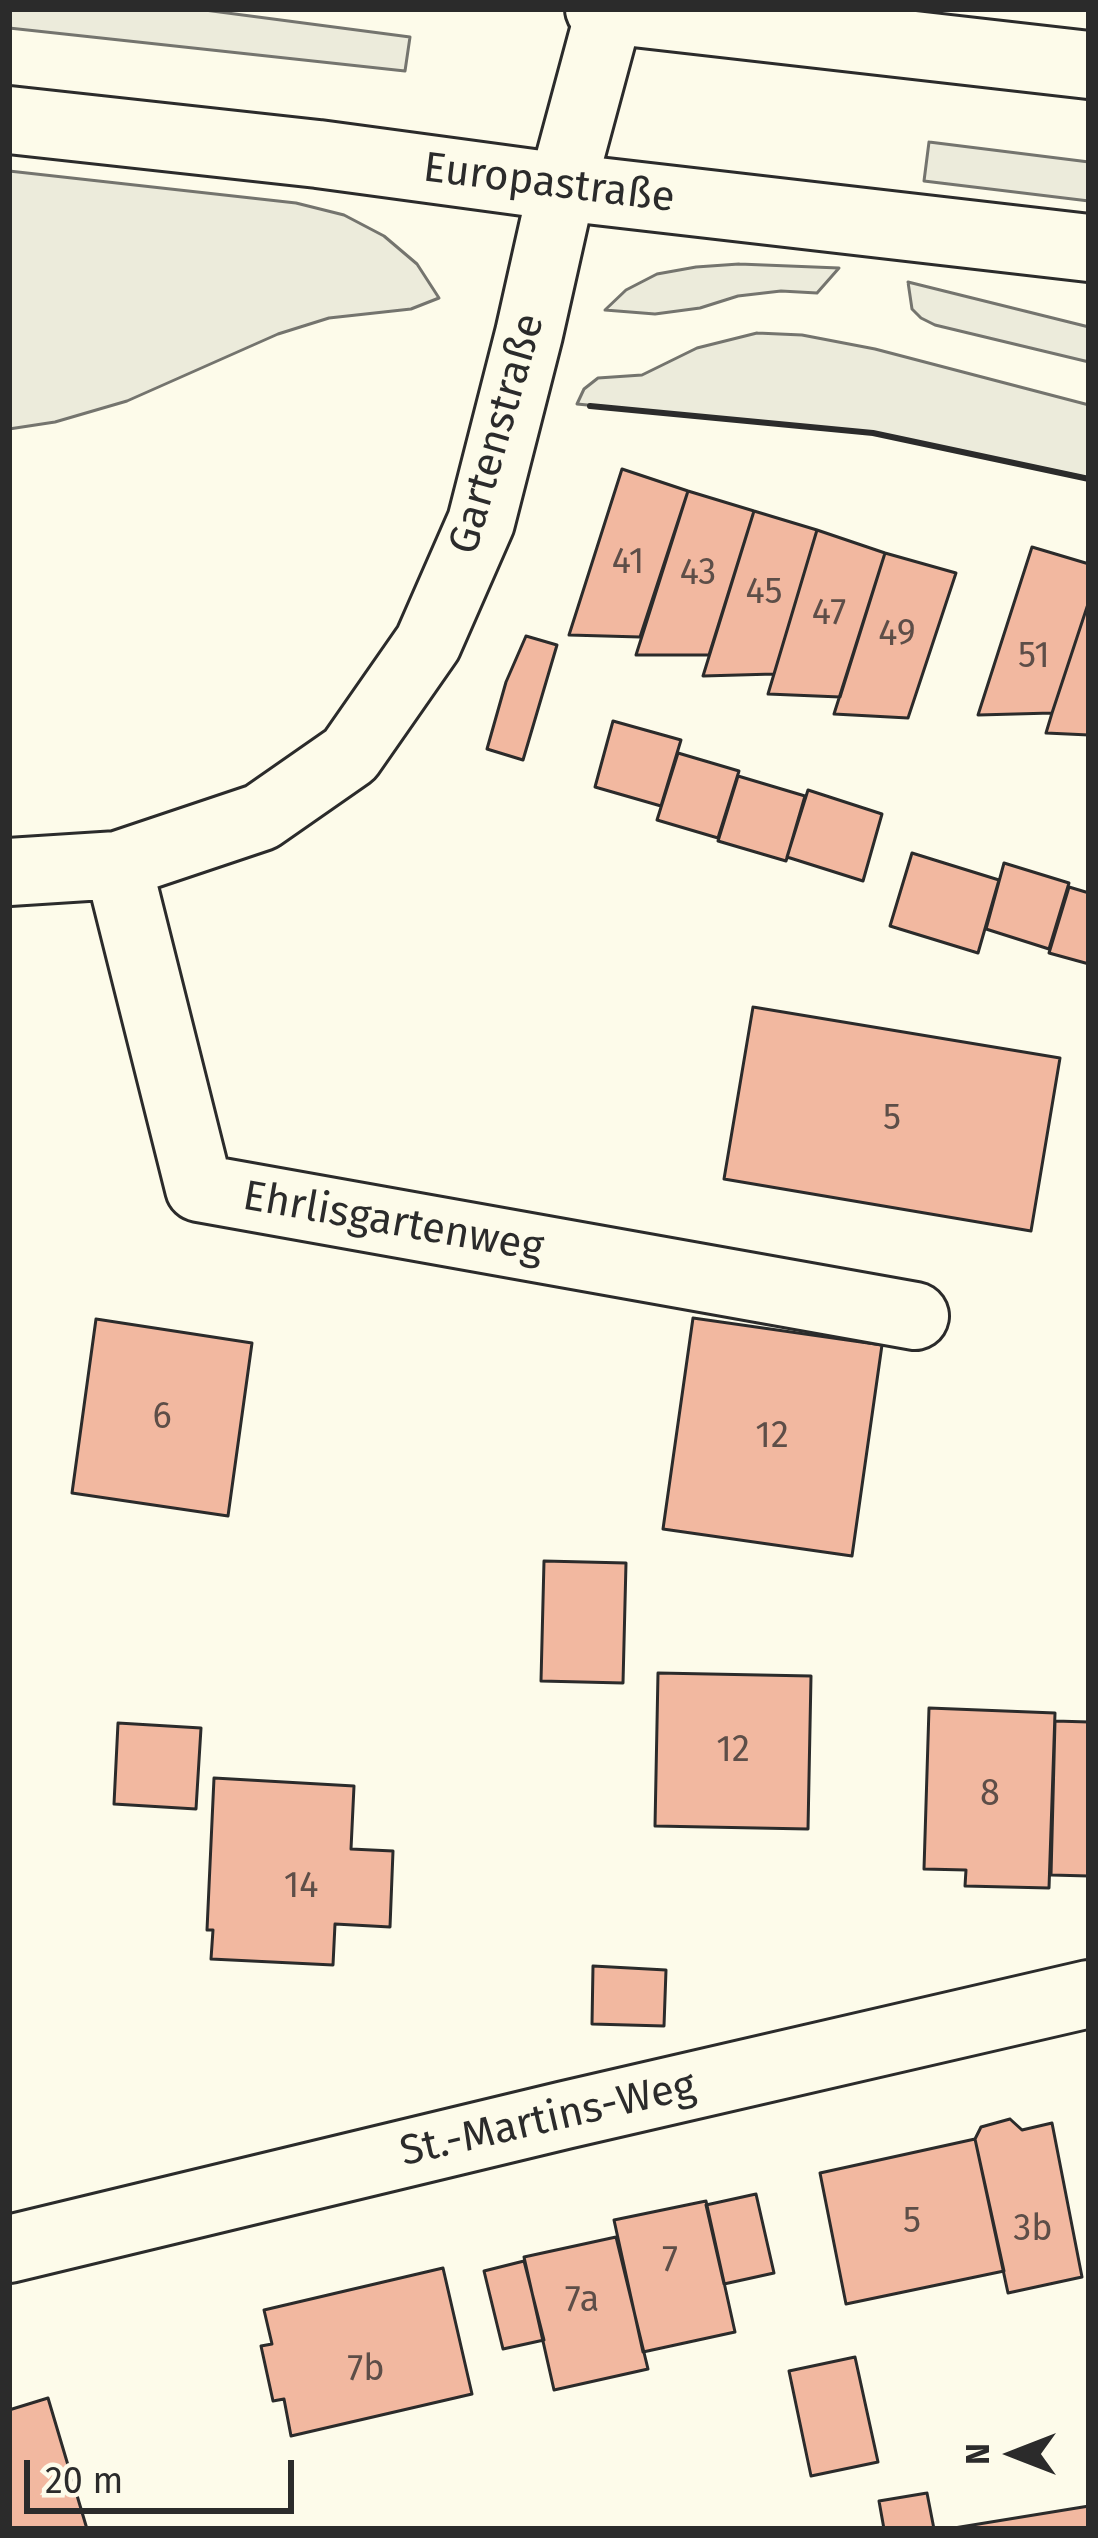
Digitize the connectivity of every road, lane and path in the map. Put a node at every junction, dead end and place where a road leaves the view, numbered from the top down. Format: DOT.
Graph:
graph roads {
  1 [pos="599,9"];
  2 [pos="609,9"];
  3 [pos="1089,65"];
  4 [pos="9,120"];
  5 [pos="562,187"];
  6 [pos="1089,248"];
  7 [pos="118,866"];
  8 [pos="9,872"];
  9 [pos="915,1316"];
  10 [pos="1089,1994"];
  11 [pos="9,2249"];
  1 -- 2 [label="street"];
  2 -- 3 [label="street"];
  2 -- 5 [label="street, Gartenstraße"];
  4 -- 5 [label="street, Europastraße"];
  5 -- 6 [label="street, Europastraße"];
  5 -- 7 [label="street, Gartenstraße"];
  7 -- 8 [label="street, Gartenstraße"];
  7 -- 9 [label="street, Ehrlisgartenweg"];
  10 -- 11 [label="street, St.-Martins-Weg"];
}
